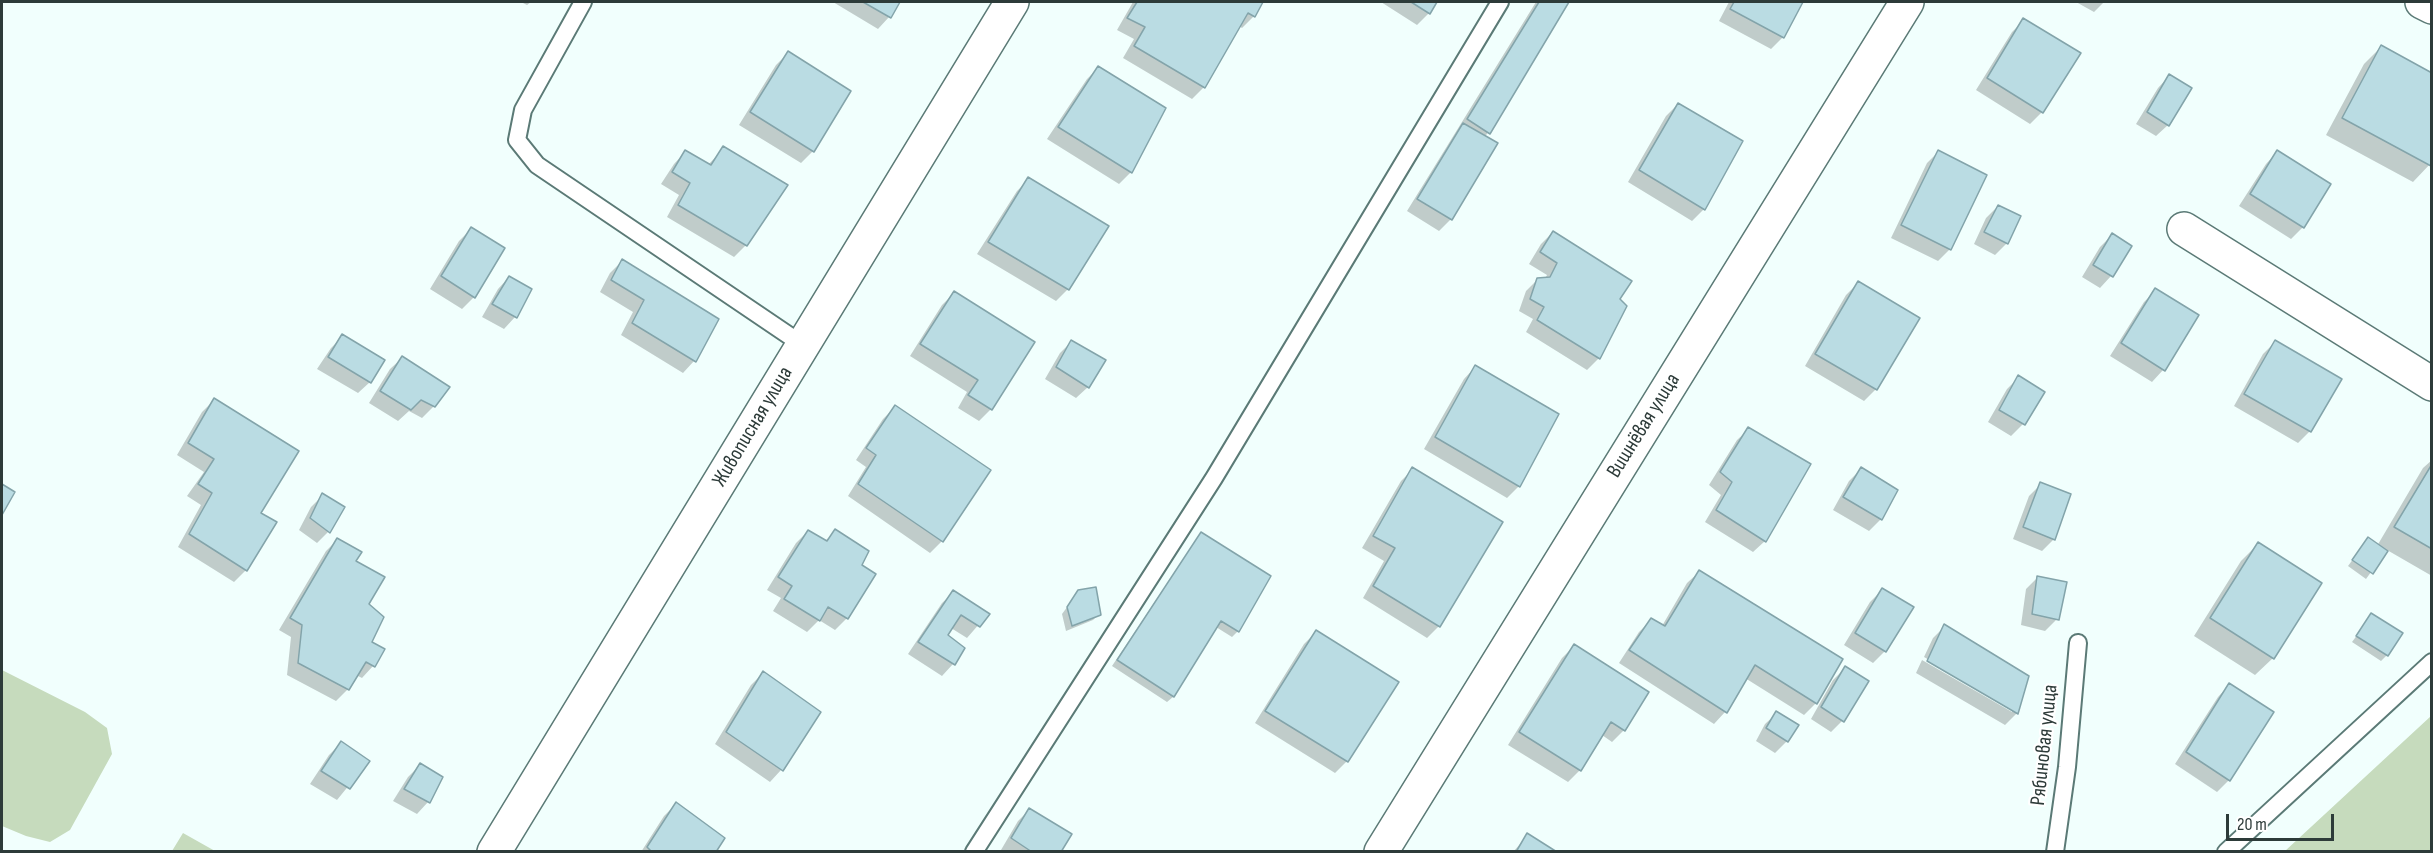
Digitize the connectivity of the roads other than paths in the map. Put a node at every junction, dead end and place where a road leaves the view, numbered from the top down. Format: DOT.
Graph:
graph roads {
  1 [pos="584,2"];
  2 [pos="1012,2"];
  3 [pos="1500,2"];
  4 [pos="1907,2"];
  5 [pos="2422,2"];
  6 [pos="2432,7"];
  7 [pos="2184,229"];
  8 [pos="803,345"];
  9 [pos="2432,384"];
  10 [pos="2078,643"];
  11 [pos="2432,662"];
  12 [pos="494,852"];
  13 [pos="974,852"];
  14 [pos="1381,852"];
  15 [pos="2055,852"];
  16 [pos="2226,852"];
  1 -- 8 [label="lane"];
  2 -- 8 [label="street, Живописная улица"];
  3 -- 13 [label="lane"];
  4 -- 14 [label="street, Вишнёвая улица"];
  5 -- 6 [label="street"];
  7 -- 9 [label="street"];
  8 -- 12 [label="street, Живописная улица"];
  10 -- 15 [label="lane, Рябиновая улица"];
  11 -- 16 [label="lane"];
}
